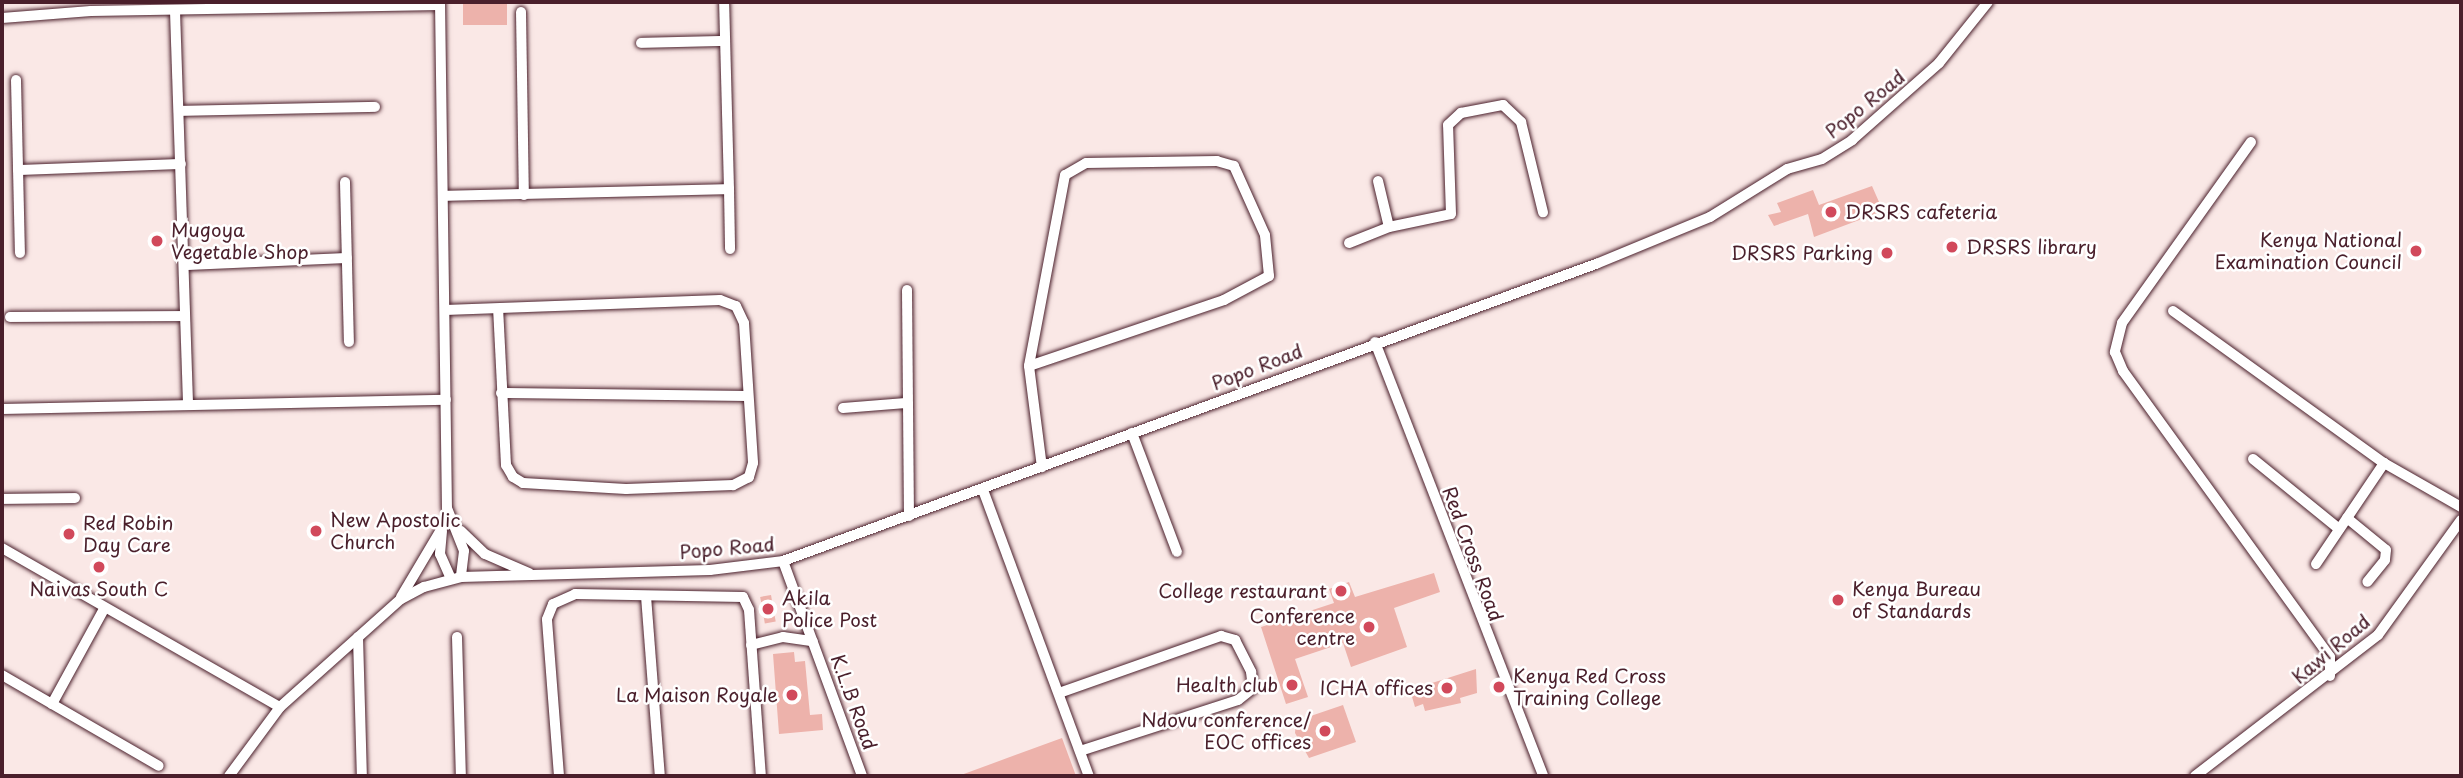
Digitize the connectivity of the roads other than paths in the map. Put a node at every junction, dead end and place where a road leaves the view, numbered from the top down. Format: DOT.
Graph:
graph roads {
  1 [pos="724,2"];
  2 [pos="1988,2"];
  3 [pos="440,3"];
  4 [pos="299,5"];
  5 [pos="90,6"];
  6 [pos="175,11"];
  7 [pos="520,12"];
  8 [pos="2,18"];
  9 [pos="725,41"];
  10 [pos="641,43"];
  11 [pos="16,80"];
  12 [pos="375,107"];
  13 [pos="180,111"];
  14 [pos="2251,142"];
  15 [pos="181,164"];
  16 [pos="18,170"];
  17 [pos="1378,181"];
  18 [pos="345,182"];
  19 [pos="729,189"];
  20 [pos="524,195"];
  21 [pos="443,197"];
  22 [pos="1543,212"];
  23 [pos="1389,227"];
  24 [pos="1349,243"];
  25 [pos="730,249"];
  26 [pos="20,253"];
  27 [pos="347,258"];
  28 [pos="187,265"];
  29 [pos="907,290"];
  30 [pos="498,309"];
  31 [pos="445,310"];
  32 [pos="2173,311"];
  33 [pos="186,316"];
  34 [pos="10,317"];
  35 [pos="349,342"];
  36 [pos="1375,342"];
  37 [pos="1029,366"];
  38 [pos="501,393"];
  39 [pos="747,396"];
  40 [pos="446,400"];
  41 [pos="906,403"];
  42 [pos="188,405"];
  43 [pos="843,408"];
  44 [pos="2,410"];
  45 [pos="1132,433"];
  46 [pos="2253,459"];
  47 [pos="2384,463"];
  48 [pos="1042,467"];
  49 [pos="983,490"];
  50 [pos="75,498"];
  51 [pos="2,499"];
  52 [pos="2461,507"];
  53 [pos="447,508"];
  54 [pos="909,516"];
  55 [pos="2347,518"];
  56 [pos="2461,520"];
  57 [pos="457,526"];
  58 [pos="442,528"];
  59 [pos="2339,529"];
  60 [pos="2,548"];
  61 [pos="1177,552"];
  62 [pos="783,561"];
  63 [pos="2316,564"];
  64 [pos="537,576"];
  65 [pos="456,578"];
  66 [pos="2367,582"];
  67 [pos="646,596"];
  68 [pos="398,602"];
  69 [pos="104,609"];
  70 [pos="457,637"];
  71 [pos="358,638"];
  72 [pos="813,641"];
  73 [pos="751,645"];
  74 [pos="2,675"];
  75 [pos="2330,676"];
  76 [pos="1059,693"];
  77 [pos="52,704"];
  78 [pos="280,707"];
  79 [pos="1080,751"];
  80 [pos="159,766"];
  81 [pos="229,776"];
  82 [pos="362,776"];
  83 [pos="461,776"];
  84 [pos="559,776"];
  85 [pos="660,776"];
  86 [pos="761,776"];
  87 [pos="862,776"];
  88 [pos="1089,776"];
  89 [pos="1543,776"];
  90 [pos="2195,776"];
  1 -- 9 [label="street"];
  2 -- 36 [label="street, Popo Road"];
  3 -- 4 [label="street"];
  3 -- 21 [label="street"];
  4 -- 6 [label="street"];
  5 -- 6 [label="street"];
  5 -- 8 [label="street"];
  6 -- 13 [label="street"];
  7 -- 20 [label="street"];
  9 -- 10 [label="street"];
  9 -- 19 [label="street"];
  11 -- 16 [label="street"];
  12 -- 13 [label="street"];
  13 -- 15 [label="street"];
  14 -- 75 [label="street"];
  15 -- 16 [label="street"];
  15 -- 28 [label="street"];
  16 -- 26 [label="street"];
  17 -- 23 [label="street"];
  18 -- 27 [label="street"];
  19 -- 20 [label="street"];
  19 -- 25 [label="street"];
  20 -- 21 [label="street"];
  21 -- 31 [label="street"];
  22 -- 23 [label="street"];
  23 -- 24 [label="street"];
  27 -- 28 [label="street"];
  27 -- 35 [label="street"];
  28 -- 33 [label="street"];
  29 -- 41 [label="street"];
  30 -- 31 [label="street"];
  30 -- 38 [label="street"];
  30 -- 39 [label="street"];
  31 -- 40 [label="street"];
  32 -- 47 [label="street"];
  33 -- 34 [label="street"];
  33 -- 42 [label="street"];
  36 -- 45 [label="street, Popo Road"];
  36 -- 89 [label="street, Red Cross Road"];
  37 -- 37 [label="street"];
  37 -- 48 [label="street"];
  38 -- 39 [label="street"];
  38 -- 39 [label="street"];
  40 -- 42 [label="street"];
  40 -- 53 [label="street"];
  41 -- 43 [label="street"];
  41 -- 54 [label="street"];
  42 -- 44 [label="street"];
  45 -- 48 [label="street, Popo Road"];
  45 -- 61 [label="street"];
  46 -- 59 [label="street"];
  47 -- 52 [label="street"];
  47 -- 55 [label="street"];
  48 -- 49 [label="street, Popo Road"];
  49 -- 54 [label="street, Popo Road"];
  49 -- 76 [label="street"];
  50 -- 51 [label="street"];
  53 -- 57 [label="street"];
  53 -- 58 [label="street"];
  54 -- 62 [label="street, Popo Road"];
  55 -- 59 [label="street"];
  55 -- 66 [label="street"];
  56 -- 75 [label="street, Kawi Road"];
  57 -- 64 [label="street"];
  57 -- 65 [label="street"];
  58 -- 65 [label="street"];
  58 -- 68 [label="street"];
  59 -- 63 [label="street"];
  60 -- 69 [label="street"];
  62 -- 64 [label="street, Popo Road"];
  62 -- 72 [label="street, K.L.B Road"];
  64 -- 65 [label="street, Popo Road"];
  65 -- 68 [label="street"];
  67 -- 73 [label="street"];
  67 -- 84 [label="street"];
  67 -- 85 [label="street"];
  68 -- 71 [label="street"];
  69 -- 77 [label="street"];
  69 -- 78 [label="street"];
  70 -- 83 [label="street"];
  71 -- 78 [label="street"];
  71 -- 82 [label="street"];
  72 -- 73 [label="street"];
  72 -- 87 [label="street, K.L.B Road"];
  73 -- 86 [label="street"];
  74 -- 77 [label="street"];
  75 -- 90 [label="street, Kawi Road"];
  76 -- 79 [label="street"];
  76 -- 79 [label="street"];
  77 -- 80 [label="street"];
  78 -- 81 [label="street"];
  79 -- 88 [label="street"];
}
